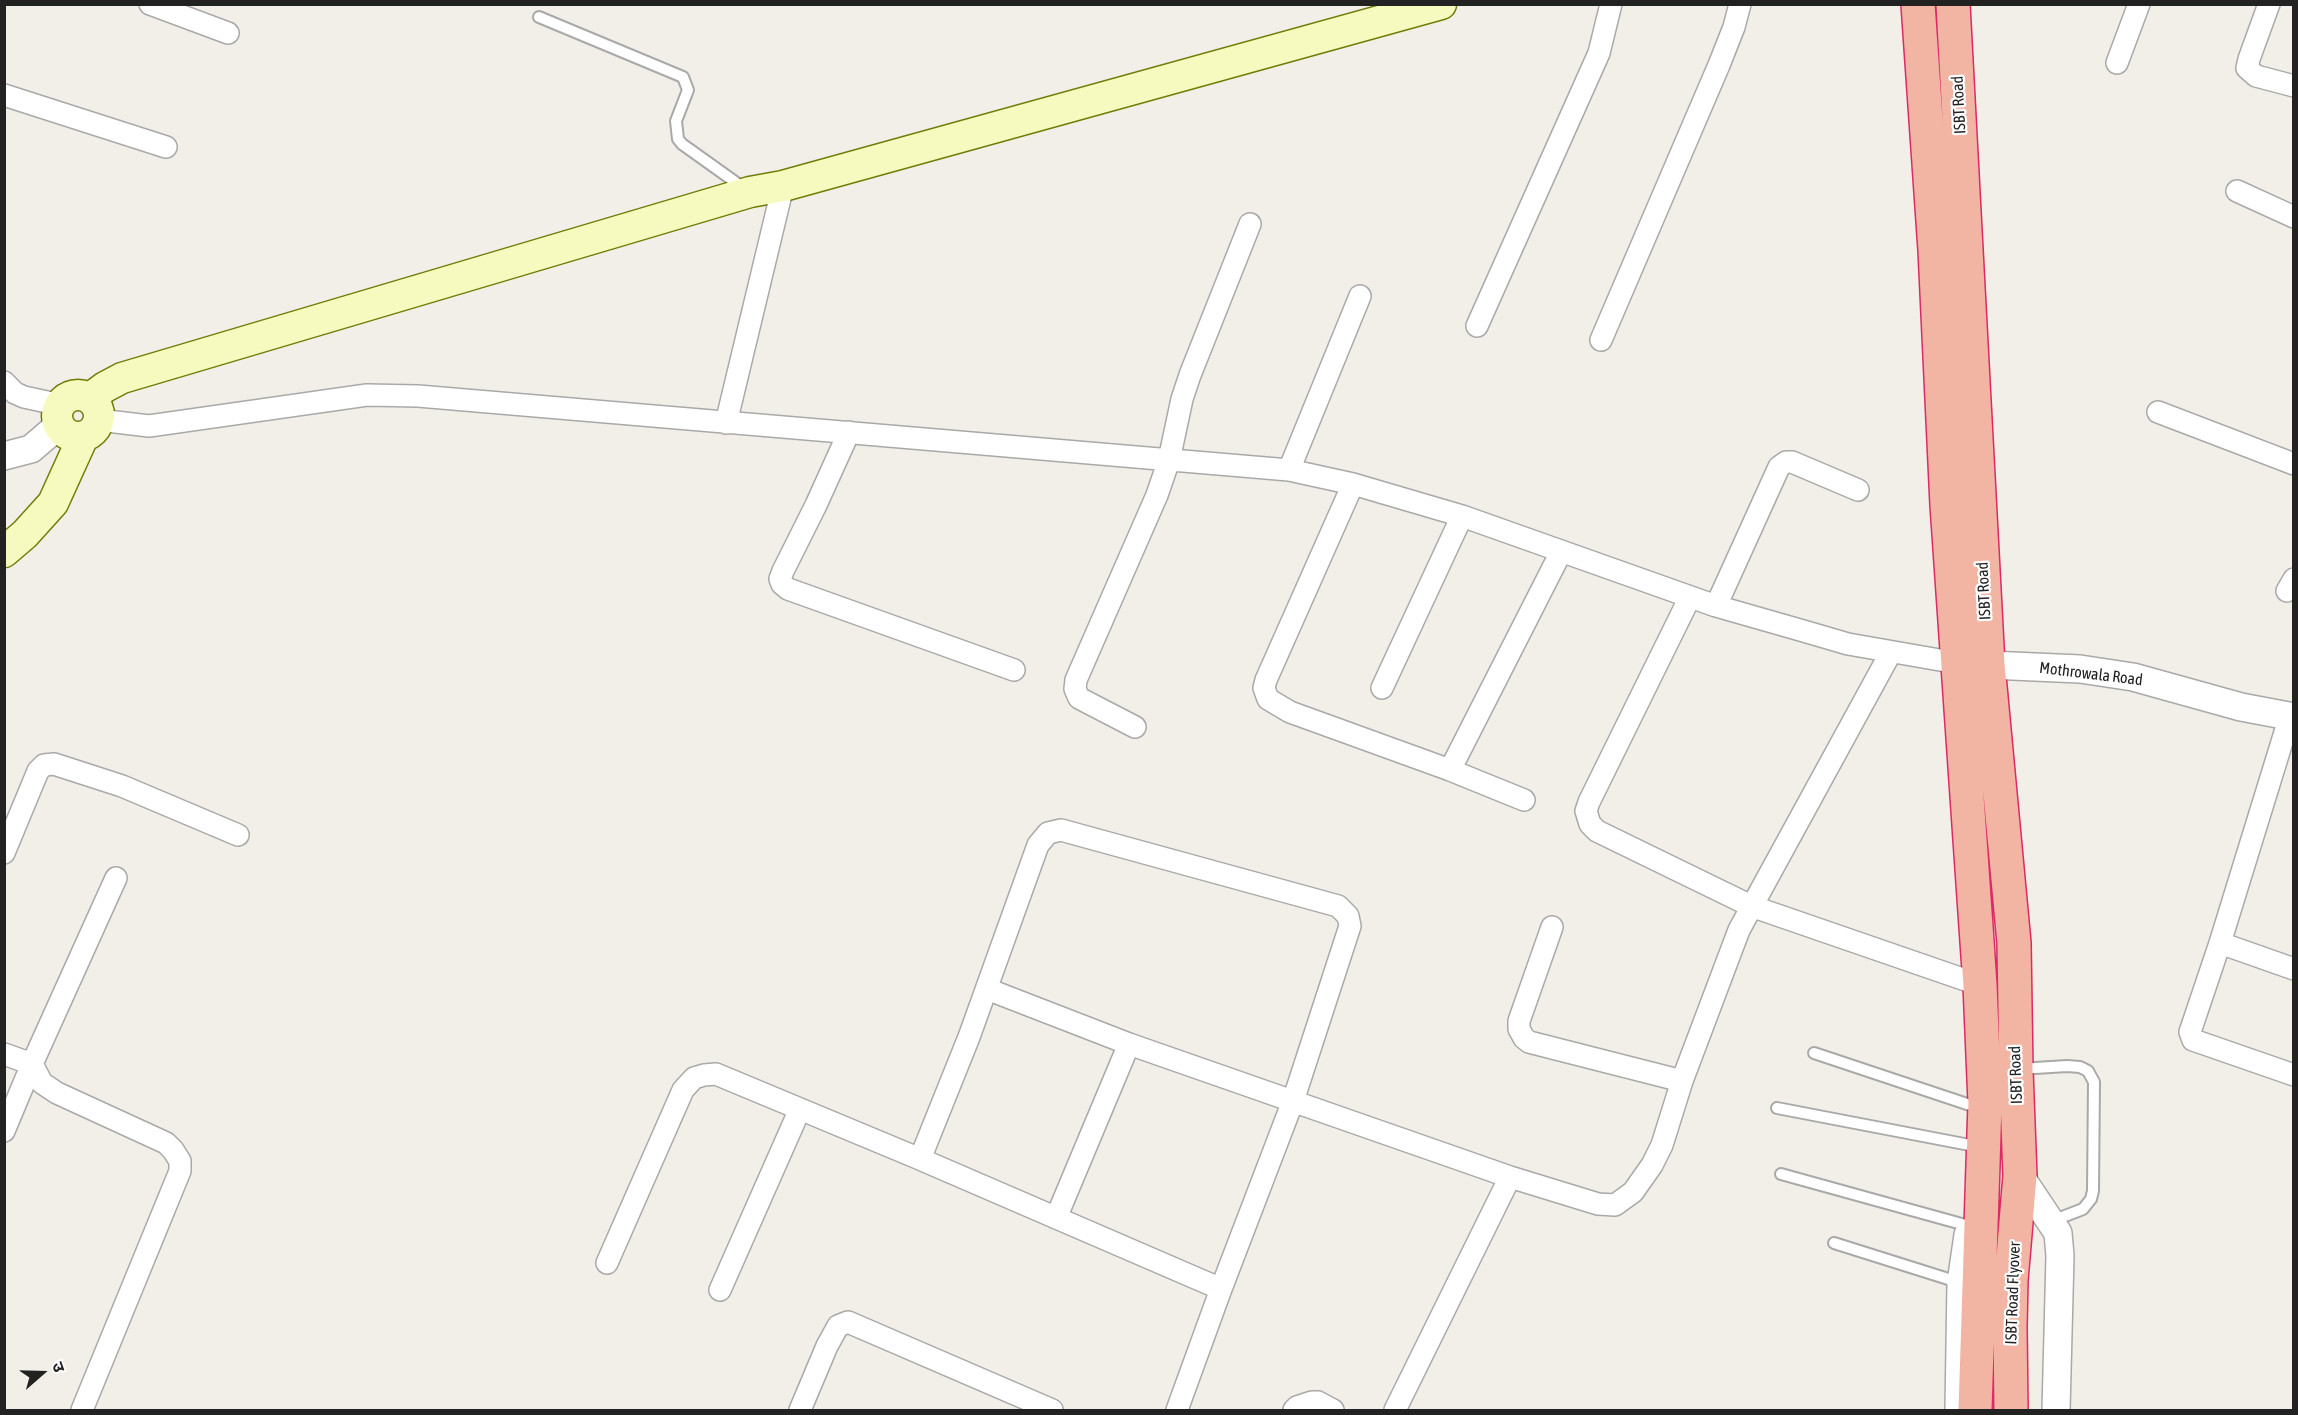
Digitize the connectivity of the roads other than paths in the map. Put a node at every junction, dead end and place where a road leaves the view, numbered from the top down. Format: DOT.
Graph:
graph roads {
  1 [pos="150,4"];
  2 [pos="1441,4"];
  3 [pos="1611,4"];
  4 [pos="1740,4"];
  5 [pos="1918,4"];
  6 [pos="1953,4"];
  7 [pos="2139,4"];
  8 [pos="2269,4"];
  9 [pos="539,17"];
  10 [pos="228,33"];
  11 [pos="2117,63"];
  12 [pos="2294,86"];
  13 [pos="4,95"];
  14 [pos="166,147"];
  15 [pos="783,186"];
  16 [pos="2237,191"];
  17 [pos="750,192"];
  18 [pos="2294,218"];
  19 [pos="1250,225"];
  20 [pos="1360,296"];
  21 [pos="1477,326"];
  22 [pos="1601,340"];
  23 [pos="4,382"];
  24 [pos="2158,412"];
  25 [pos="78,417"];
  26 [pos="726,423"];
  27 [pos="849,432"];
  28 [pos="4,456"];
  29 [pos="1169,460"];
  30 [pos="2294,464"];
  31 [pos="1289,470"];
  32 [pos="1353,484"];
  33 [pos="1858,490"];
  34 [pos="1462,516"];
  35 [pos="4,552"];
  36 [pos="1561,552"];
  37 [pos="1690,597"];
  38 [pos="1716,606"];
  39 [pos="1891,652"];
  40 [pos="1973,664"];
  41 [pos="1014,670"];
  42 [pos="1382,688"];
  43 [pos="2292,717"];
  44 [pos="1135,727"];
  45 [pos="1450,770"];
  46 [pos="1524,800"];
  47 [pos="237,835"];
  48 [pos="4,853"];
  49 [pos="116,878"];
  50 [pos="1751,906"];
  51 [pos="1552,927"];
  52 [pos="2220,943"];
  53 [pos="2294,969"];
  54 [pos="1980,985"];
  55 [pos="987,989"];
  56 [pos="1129,1044"];
  57 [pos="1814,1053"];
  58 [pos="4,1054"];
  59 [pos="32,1064"];
  60 [pos="2016,1070"];
  61 [pos="2294,1075"];
  62 [pos="1682,1082"];
  63 [pos="1293,1101"];
  64 [pos="1776,1108"];
  65 [pos="800,1109"];
  66 [pos="1985,1110"];
  67 [pos="4,1131"];
  68 [pos="1984,1148"];
  69 [pos="920,1159"];
  70 [pos="1781,1174"];
  71 [pos="2020,1176"];
  72 [pos="1510,1177"];
  73 [pos="1056,1218"];
  74 [pos="2052,1221"];
  75 [pos="1975,1232"];
  76 [pos="1834,1243"];
  77 [pos="607,1263"];
  78 [pos="1961,1283"];
  79 [pos="1221,1289"];
  80 [pos="720,1290"];
  81 [pos="82,1410"];
  82 [pos="800,1410"];
  83 [pos="1052,1410"];
  84 [pos="1177,1410"];
  85 [pos="1294,1410"];
  86 [pos="1333,1410"];
  87 [pos="1395,1410"];
  88 [pos="1959,1410"];
  89 [pos="1975,1410"];
  90 [pos="2011,1410"];
  91 [pos="2056,1410"];
  1 -- 10 [label="street"];
  2 -- 15 [label="main road"];
  3 -- 21 [label="street"];
  4 -- 22 [label="street"];
  5 -- 40 [label="highway"];
  6 -- 40 [label="highway, ISBT Road"];
  7 -- 11 [label="street"];
  8 -- 12 [label="street"];
  9 -- 17 [label="lane"];
  13 -- 14 [label="street"];
  15 -- 17 [label="main road"];
  15 -- 26 [label="street"];
  16 -- 18 [label="street"];
  17 -- 25 [label="main road"];
  19 -- 29 [label="street"];
  20 -- 31 [label="street"];
  23 -- 25 [label="street"];
  24 -- 30 [label="street"];
  25 -- 26 [label="street"];
  25 -- 28 [label="street"];
  25 -- 35 [label="main road"];
  26 -- 27 [label="street"];
  27 -- 29 [label="street"];
  27 -- 41 [label="street"];
  29 -- 31 [label="street"];
  29 -- 44 [label="street"];
  31 -- 32 [label="street"];
  32 -- 34 [label="street"];
  32 -- 45 [label="street"];
  33 -- 38 [label="street"];
  34 -- 36 [label="street"];
  34 -- 42 [label="street"];
  36 -- 37 [label="street"];
  36 -- 45 [label="street"];
  37 -- 38 [label="street"];
  37 -- 50 [label="street"];
  38 -- 39 [label="street"];
  39 -- 40 [label="street"];
  39 -- 50 [label="street"];
  40 -- 43 [label="street, Mothrowala Road"];
  40 -- 54 [label="highway, ISBT Road Flyover"];
  40 -- 60 [label="highway, ISBT Road"];
  43 -- 52 [label="street"];
  45 -- 46 [label="street"];
  47 -- 48 [label="street"];
  49 -- 59 [label="street"];
  50 -- 54 [label="street"];
  50 -- 62 [label="street"];
  51 -- 62 [label="street"];
  52 -- 53 [label="street"];
  52 -- 61 [label="street"];
  54 -- 66 [label="highway, ISBT Road Flyover"];
  55 -- 56 [label="street"];
  55 -- 63 [label="street"];
  55 -- 69 [label="street"];
  56 -- 63 [label="street"];
  56 -- 73 [label="street"];
  57 -- 66 [label="lane"];
  58 -- 59 [label="street"];
  59 -- 67 [label="street"];
  59 -- 81 [label="street"];
  60 -- 71 [label="highway, ISBT Road"];
  60 -- 74 [label="lane"];
  62 -- 72 [label="street"];
  63 -- 72 [label="street"];
  63 -- 79 [label="street"];
  64 -- 68 [label="lane"];
  65 -- 69 [label="street"];
  65 -- 77 [label="street"];
  65 -- 80 [label="street"];
  66 -- 68 [label="highway, ISBT Road Flyover"];
  68 -- 75 [label="highway, ISBT Road Flyover"];
  69 -- 73 [label="street"];
  70 -- 75 [label="lane"];
  71 -- 74 [label="street"];
  71 -- 90 [label="highway, ISBT Road Flyover"];
  72 -- 87 [label="street"];
  73 -- 79 [label="street"];
  74 -- 91 [label="street"];
  75 -- 78 [label="street"];
  75 -- 89 [label="highway, ISBT Road Flyover"];
  76 -- 78 [label="lane"];
  78 -- 88 [label="street"];
  79 -- 84 [label="street"];
  82 -- 83 [label="street"];
  85 -- 86 [label="street"];
}
